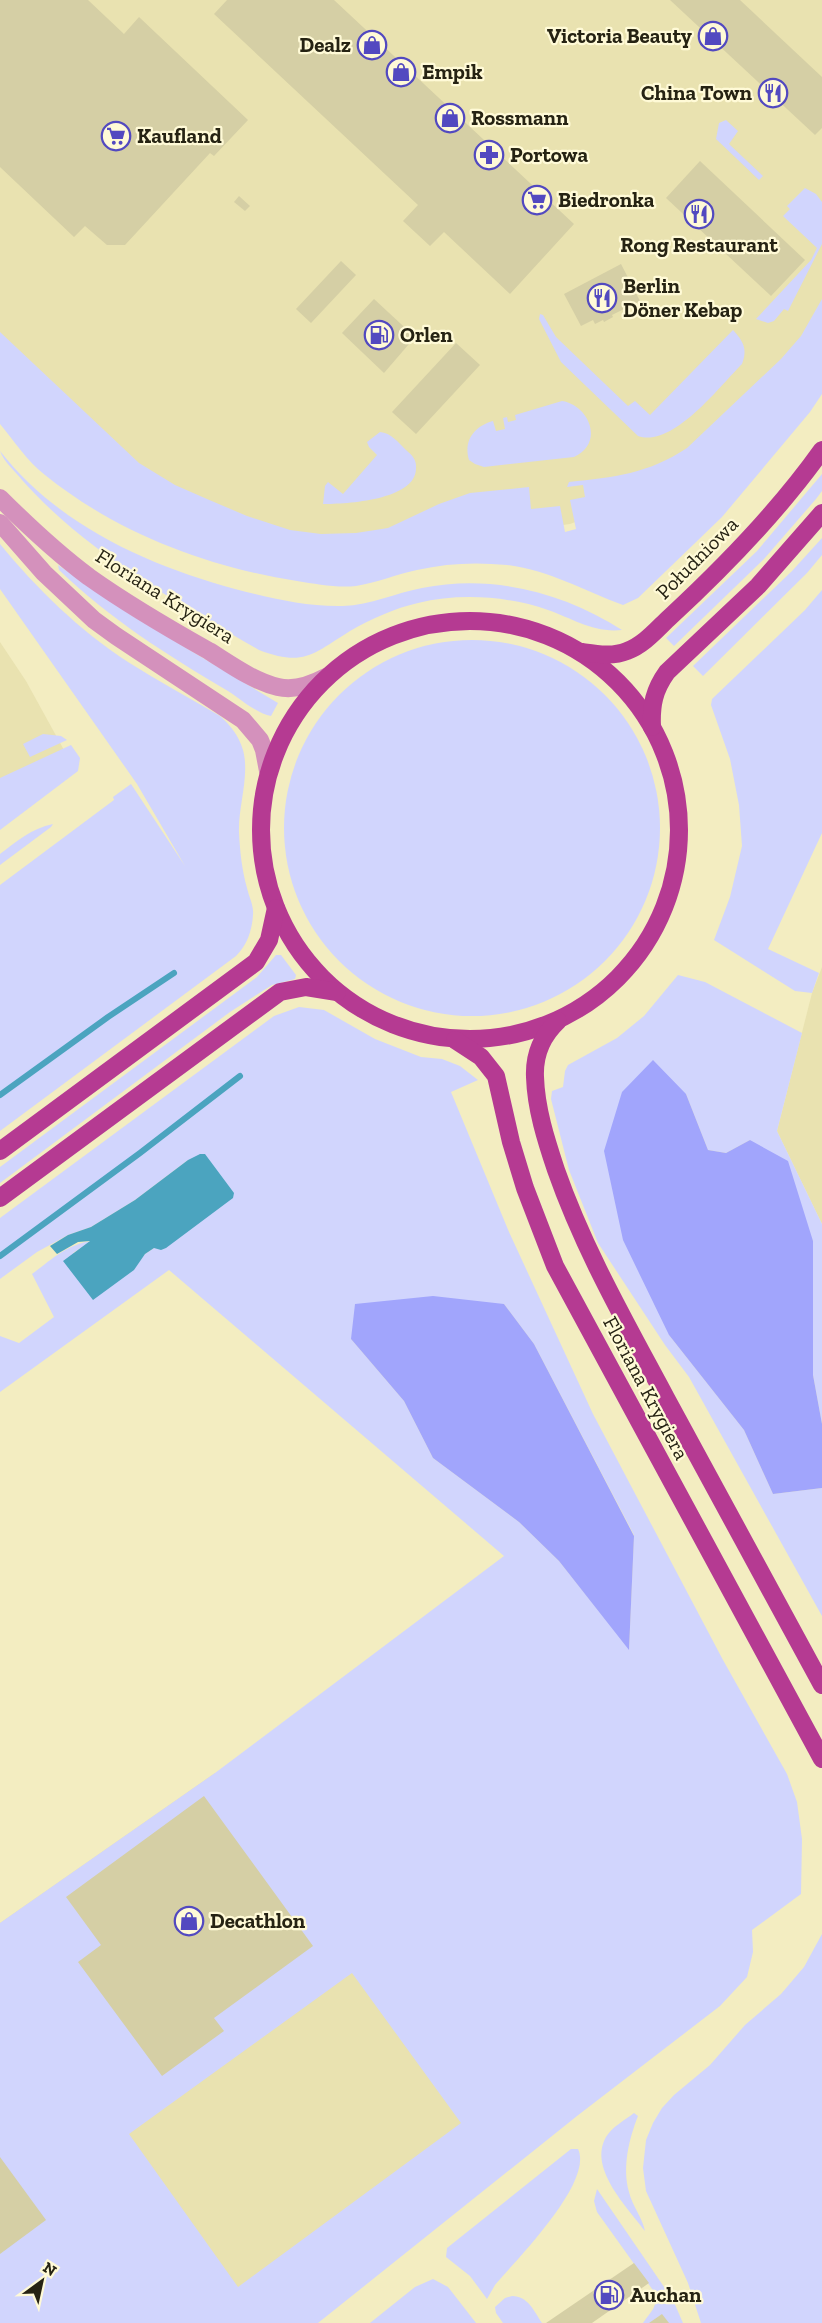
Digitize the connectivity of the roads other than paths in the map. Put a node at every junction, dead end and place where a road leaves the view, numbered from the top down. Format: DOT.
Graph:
graph roads {
  1 [pos="822,450"];
  2 [pos="0,498"];
  3 [pos="822,513"];
  4 [pos="0,523"];
  5 [pos="580,652"];
  6 [pos="326,677"];
  7 [pos="652,727"];
  8 [pos="268,771"];
  9 [pos="276,908"];
  10 [pos="338,992"];
  11 [pos="562,1018"];
  12 [pos="450,1038"];
  13 [pos="0,1151"];
  14 [pos="0,1198"];
  15 [pos="822,1685"];
  16 [pos="822,1759"];
  1 -- 5 [label="main road, Południowa"];
  2 -- 6 [label="street, Floriana Krygiera"];
  3 -- 7 [label="main road"];
  4 -- 8 [label="street"];
  5 -- 6 [label="main road"];
  5 -- 7 [label="main road"];
  6 -- 8 [label="main road"];
  7 -- 11 [label="main road"];
  8 -- 9 [label="main road"];
  9 -- 10 [label="main road"];
  9 -- 13 [label="main road"];
  10 -- 12 [label="main road"];
  10 -- 14 [label="main road"];
  11 -- 12 [label="main road"];
  11 -- 15 [label="main road, Floriana Krygiera"];
  12 -- 16 [label="main road, Floriana Krygiera"];
}
